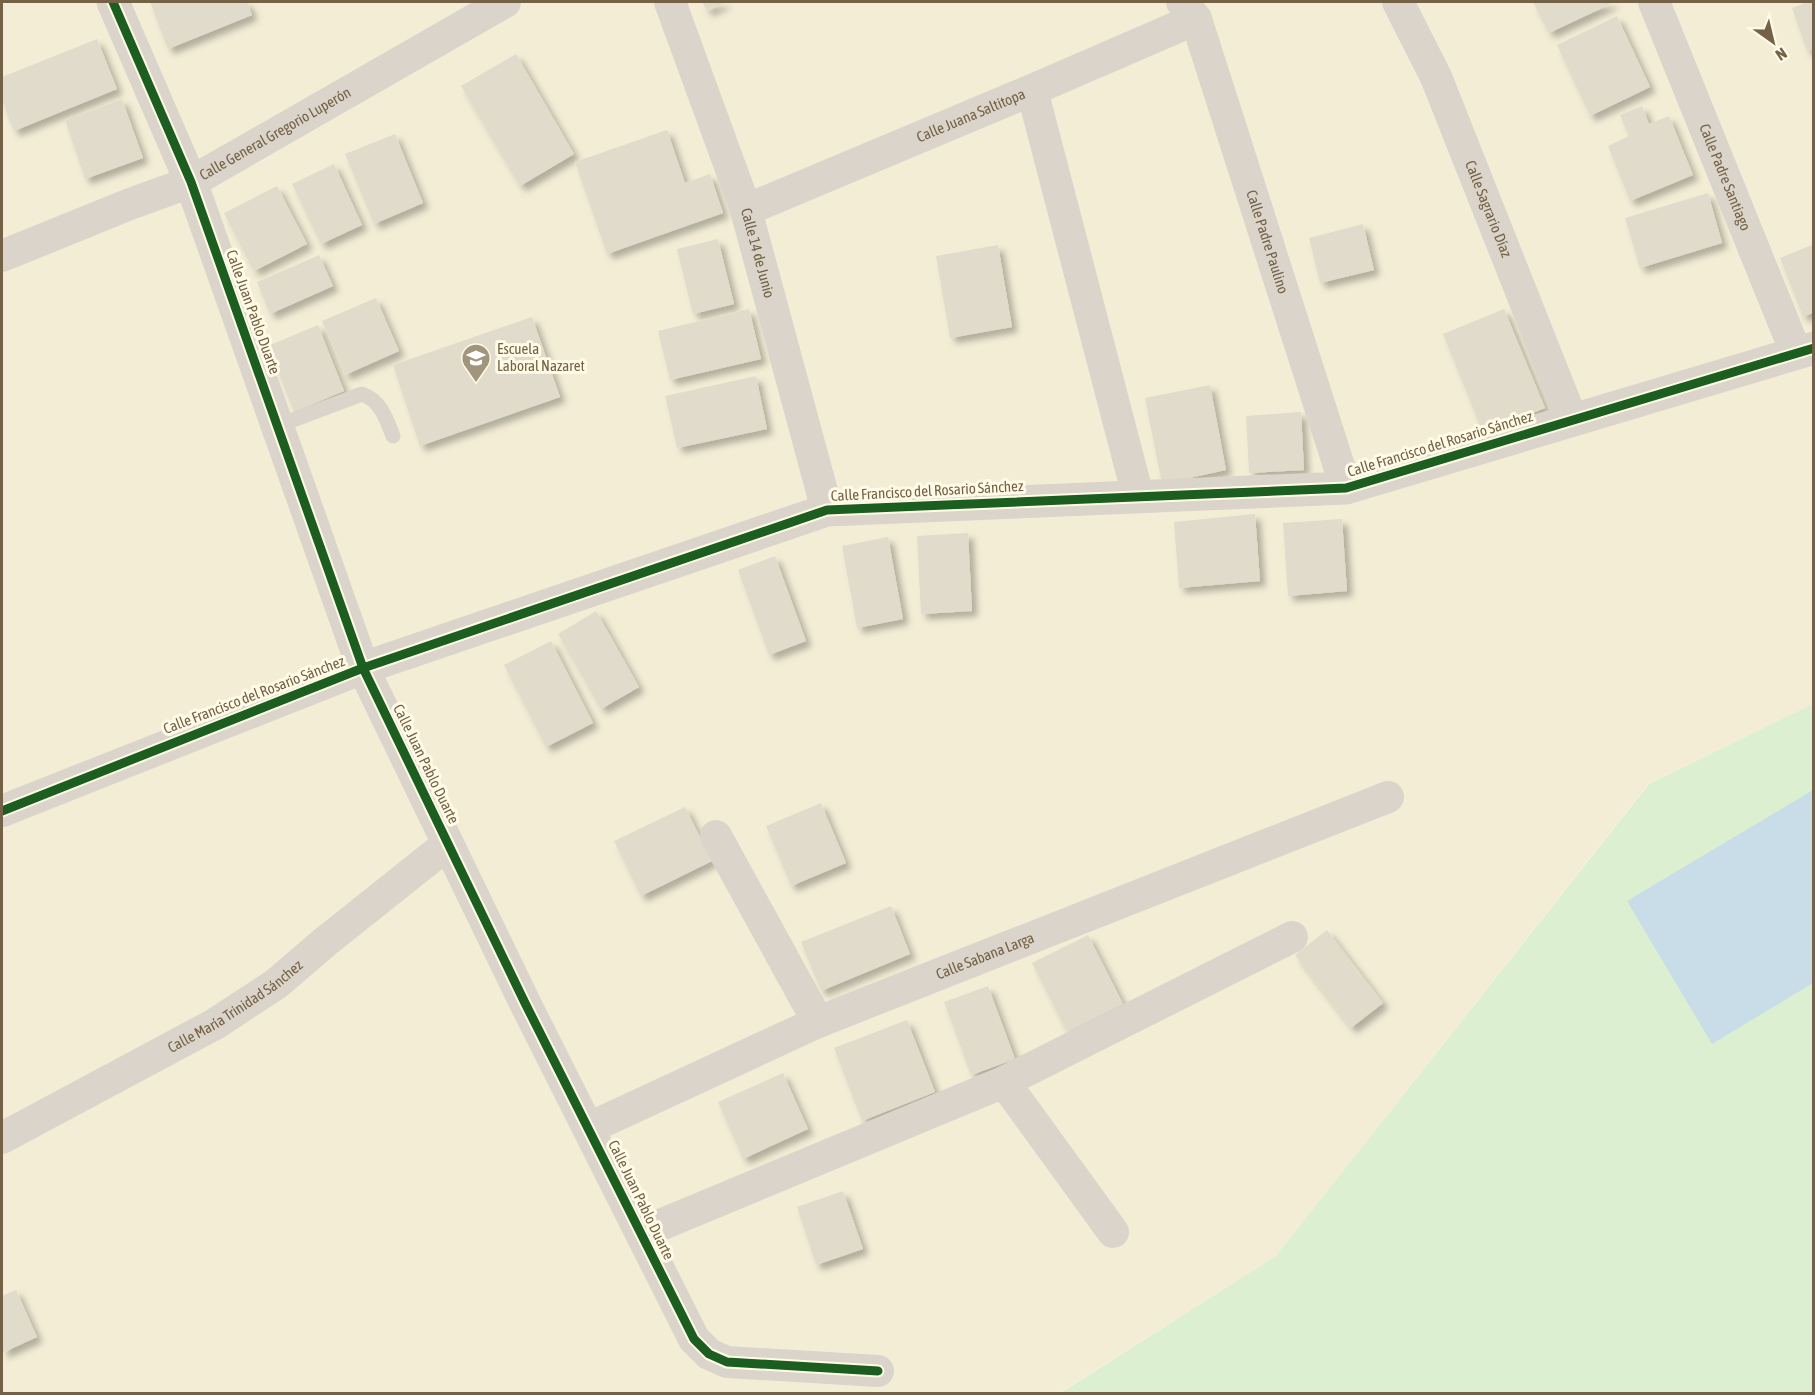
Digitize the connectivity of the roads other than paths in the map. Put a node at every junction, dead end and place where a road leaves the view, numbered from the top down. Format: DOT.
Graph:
graph roads {
  1 [pos="113,2"];
  2 [pos="502,2"];
  3 [pos="670,2"];
  4 [pos="1398,2"];
  5 [pos="1654,2"];
  6 [pos="1189,10"];
  7 [pos="1032,90"];
  8 [pos="190,182"];
  9 [pos="746,210"];
  10 [pos="2,256"];
  11 [pos="1805,351"];
  12 [pos="1572,420"];
  13 [pos="277,426"];
  14 [pos="393,436"];
  15 [pos="1346,488"];
  16 [pos="1138,496"];
  17 [pos="827,510"];
  18 [pos="363,668"];
  19 [pos="1388,797"];
  20 [pos="2,811"];
  21 [pos="716,836"];
  22 [pos="448,844"];
  23 [pos="1292,937"];
  24 [pos="818,1022"];
  25 [pos="1004,1082"];
  26 [pos="589,1128"];
  27 [pos="2,1138"];
  28 [pos="1113,1232"];
  29 [pos="641,1233"];
  30 [pos="878,1371"];
  1 -- 8 [label="street, Calle Juan Pablo Duarte"];
  2 -- 8 [label="street, Calle General Gregorio Luperón"];
  3 -- 9 [label="street, Calle 14 de Junio"];
  4 -- 12 [label="street, Calle Sagrario Díaz"];
  5 -- 11 [label="street, Calle Padre Santiago"];
  6 -- 7 [label="street, Calle Juana Saltitopa"];
  6 -- 15 [label="street, Calle Padre Paulino"];
  7 -- 9 [label="street, Calle Juana Saltitopa"];
  7 -- 16 [label="street"];
  8 -- 10 [label="street, Calle General Gregorio Luperón"];
  8 -- 13 [label="street, Calle Juan Pablo Duarte"];
  9 -- 17 [label="street, Calle 14 de Junio"];
  11 -- 12 [label="street, Calle Francisco del Rosario Sánchez"];
  12 -- 15 [label="street, Calle Francisco del Rosario Sánchez"];
  13 -- 14 [label="lane"];
  13 -- 18 [label="street, Calle Juan Pablo Duarte"];
  15 -- 16 [label="street, Calle Francisco del Rosario Sánchez"];
  16 -- 17 [label="street, Calle Francisco del Rosario Sánchez"];
  17 -- 18 [label="street, Calle Francisco del Rosario Sánchez"];
  18 -- 20 [label="street, Calle Francisco del Rosario Sánchez"];
  18 -- 22 [label="street, Calle Juan Pablo Duarte"];
  19 -- 24 [label="street, Calle Sabana Larga"];
  21 -- 24 [label="street"];
  22 -- 26 [label="street, Calle Juan Pablo Duarte"];
  22 -- 27 [label="street, Calle María Trinidad Sánchez"];
  23 -- 25 [label="street"];
  24 -- 26 [label="street, Calle Sabana Larga"];
  25 -- 28 [label="street"];
  25 -- 29 [label="street"];
  26 -- 29 [label="street, Calle Juan Pablo Duarte"];
  29 -- 30 [label="street, Calle Juan Pablo Duarte"];
}
